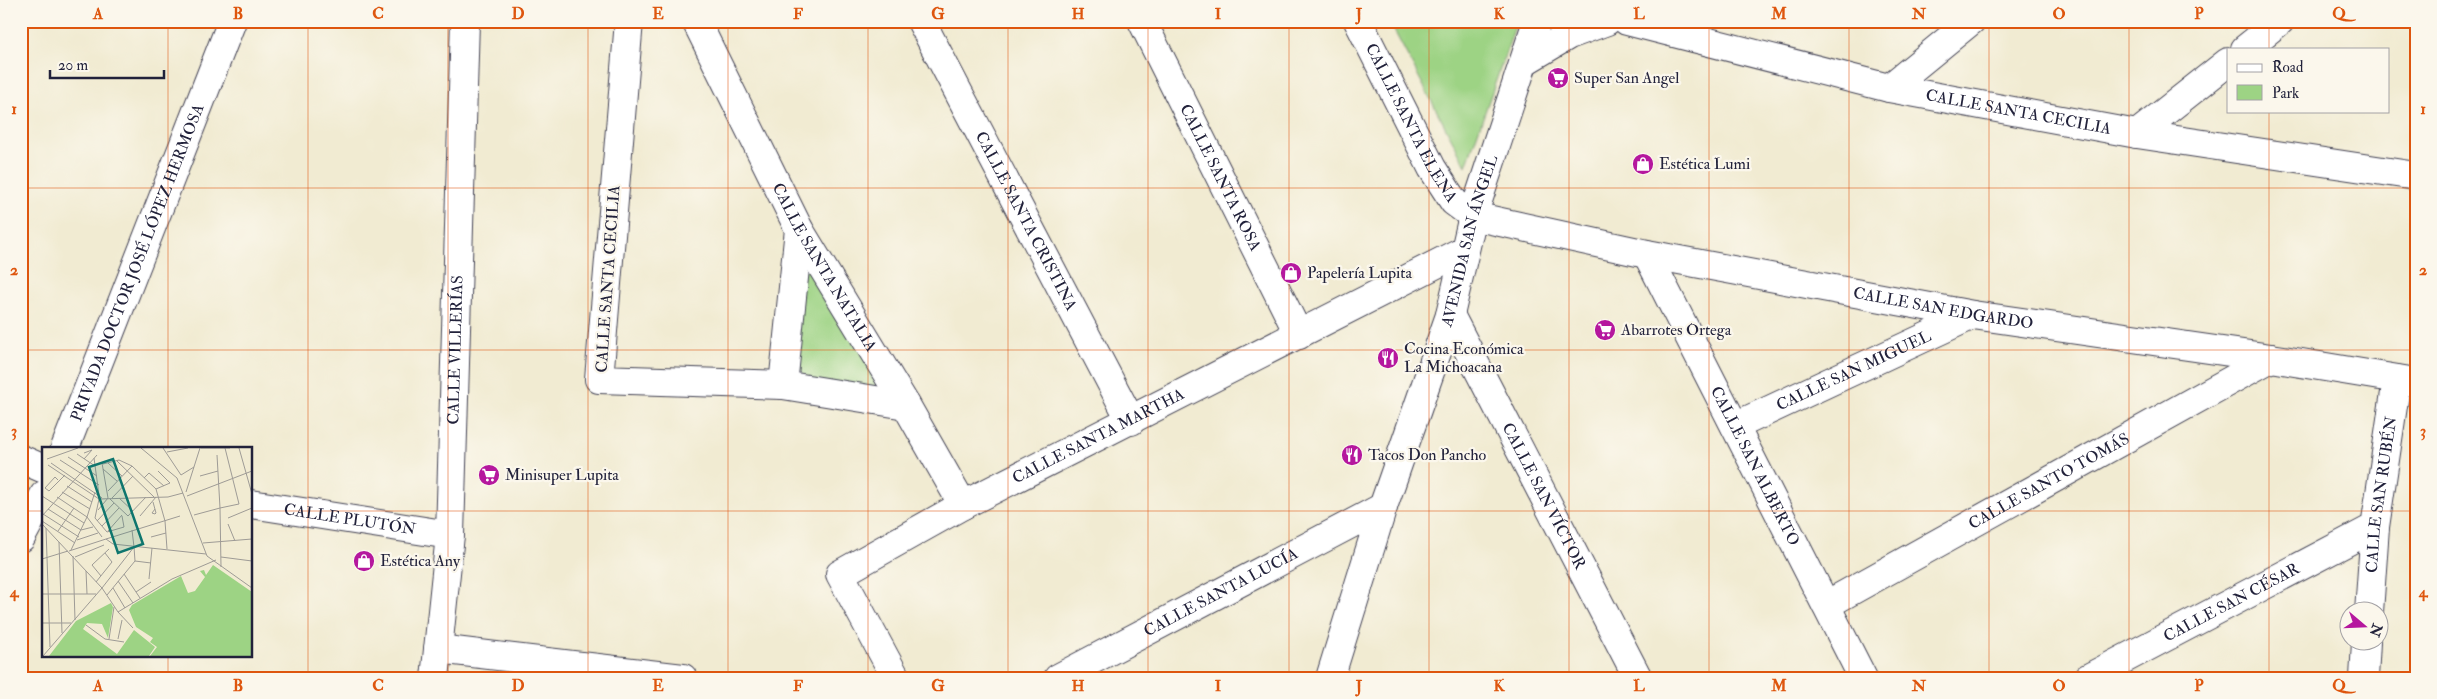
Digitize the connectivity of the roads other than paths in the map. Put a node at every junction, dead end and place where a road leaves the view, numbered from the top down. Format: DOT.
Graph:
graph roads {
  1 [pos="232,21"];
  2 [pos="465,21"];
  3 [pos="629,21"];
  4 [pos="696,21"];
  5 [pos="921,21"];
  6 [pos="1142,21"];
  7 [pos="1358,21"];
  8 [pos="1537,21"];
  9 [pos="1607,21"];
  10 [pos="1627,21"];
  11 [pos="1972,21"];
  12 [pos="2280,21"];
  13 [pos="2246,48"];
  14 [pos="1525,61"];
  15 [pos="2227,63"];
  16 [pos="1889,88"];
  17 [pos="2137,134"];
  18 [pos="2416,155"];
  19 [pos="2404,175"];
  20 [pos="1474,216"];
  21 [pos="798,229"];
  22 [pos="1464,250"];
  23 [pos="1647,254"];
  24 [pos="1450,315"];
  25 [pos="1973,315"];
  26 [pos="1298,335"];
  27 [pos="2271,358"];
  28 [pos="2406,380"];
  29 [pos="783,385"];
  30 [pos="906,405"];
  31 [pos="1131,421"];
  32 [pos="1735,426"];
  33 [pos="65,447"];
  34 [pos="21,459"];
  35 [pos="42,468"];
  36 [pos="42,499"];
  37 [pos="252,504"];
  38 [pos="963,505"];
  39 [pos="1383,507"];
  40 [pos="2375,527"];
  41 [pos="450,535"];
  42 [pos="21,538"];
  43 [pos="2370,602"];
  44 [pos="1826,605"];
  45 [pos="438,648"];
  46 [pos="2365,652"];
  47 [pos="435,678"];
  48 [pos="683,678"];
  49 [pos="896,678"];
  50 [pos="1058,678"];
  51 [pos="1330,678"];
  52 [pos="1638,678"];
  53 [pos="1863,678"];
  54 [pos="2088,678"];
  55 [pos="2364,678"];
  1 -- 33 [label="street, PRIVADA DOCTOR JOSÉ LÓPEZ HERMOSA"];
  2 -- 41 [label="street, CALLE VILLERÍAS"];
  3 -- 29 [label="street, CALLE SANTA CECILIA"];
  4 -- 21 [label="street, CALLE SANTA NATALIA"];
  5 -- 31 [label="street, CALLE SANTA CRISTINA"];
  6 -- 26 [label="street, CALLE SANTA ROSA"];
  7 -- 20 [label="street, CALLE SANTA ELENA"];
  8 -- 14 [label="street, AVENIDA SAN ÁNGEL"];
  9 -- 14 [label="street"];
  10 -- 16 [label="street, CALLE SANTA CECILIA"];
  11 -- 16 [label="street"];
  12 -- 13 [label="street"];
  14 -- 20 [label="street, AVENIDA SAN ÁNGEL"];
  15 -- 17 [label="street"];
  16 -- 17 [label="street, CALLE SANTA CECILIA"];
  17 -- 19 [label="street, CALLE SANTA CECILIA"];
  18 -- 19 [label="street"];
  20 -- 22 [label="street, AVENIDA SAN ÁNGEL"];
  20 -- 23 [label="street, CALLE SAN EDGARDO"];
  21 -- 29 [label="street"];
  21 -- 30 [label="street, CALLE SANTA NATALIA"];
  22 -- 24 [label="street, AVENIDA SAN ÁNGEL"];
  22 -- 26 [label="street, CALLE SANTA MARTHA"];
  23 -- 25 [label="street, CALLE SAN EDGARDO"];
  23 -- 32 [label="street, CALLE SAN ALBERTO"];
  24 -- 39 [label="street, AVENIDA SAN ÁNGEL"];
  24 -- 52 [label="street, CALLE SAN VÍCTOR"];
  25 -- 27 [label="street, CALLE SAN EDGARDO"];
  25 -- 32 [label="street, CALLE SAN MIGUEL"];
  26 -- 31 [label="street, CALLE SANTA MARTHA"];
  27 -- 28 [label="street, CALLE SAN EDGARDO"];
  27 -- 44 [label="street, CALLE SANTO TOMÁS"];
  28 -- 40 [label="street, CALLE SAN RUBÉN"];
  29 -- 30 [label="street, CALLE SANTA CECILIA"];
  30 -- 38 [label="street, CALLE SANTA NATALIA"];
  31 -- 38 [label="street, CALLE SANTA MARTHA"];
  32 -- 44 [label="street, CALLE SAN ALBERTO"];
  34 -- 35 [label="street"];
  36 -- 42 [label="street"];
  37 -- 41 [label="street, CALLE PLUTÓN"];
  38 -- 49 [label="street, CALLE SANTA MARTHA"];
  39 -- 50 [label="street, CALLE SANTA LUCÍA"];
  39 -- 51 [label="street, AVENIDA SAN ÁNGEL"];
  40 -- 43 [label="street, CALLE SAN RUBÉN"];
  40 -- 54 [label="street, CALLE SAN CÉSAR"];
  41 -- 45 [label="street, CALLE VILLERÍAS"];
  44 -- 53 [label="street, CALLE SAN ALBERTO"];
  45 -- 47 [label="street, CALLE VILLERÍAS"];
  45 -- 48 [label="street"];
  46 -- 55 [label="street"];
}
